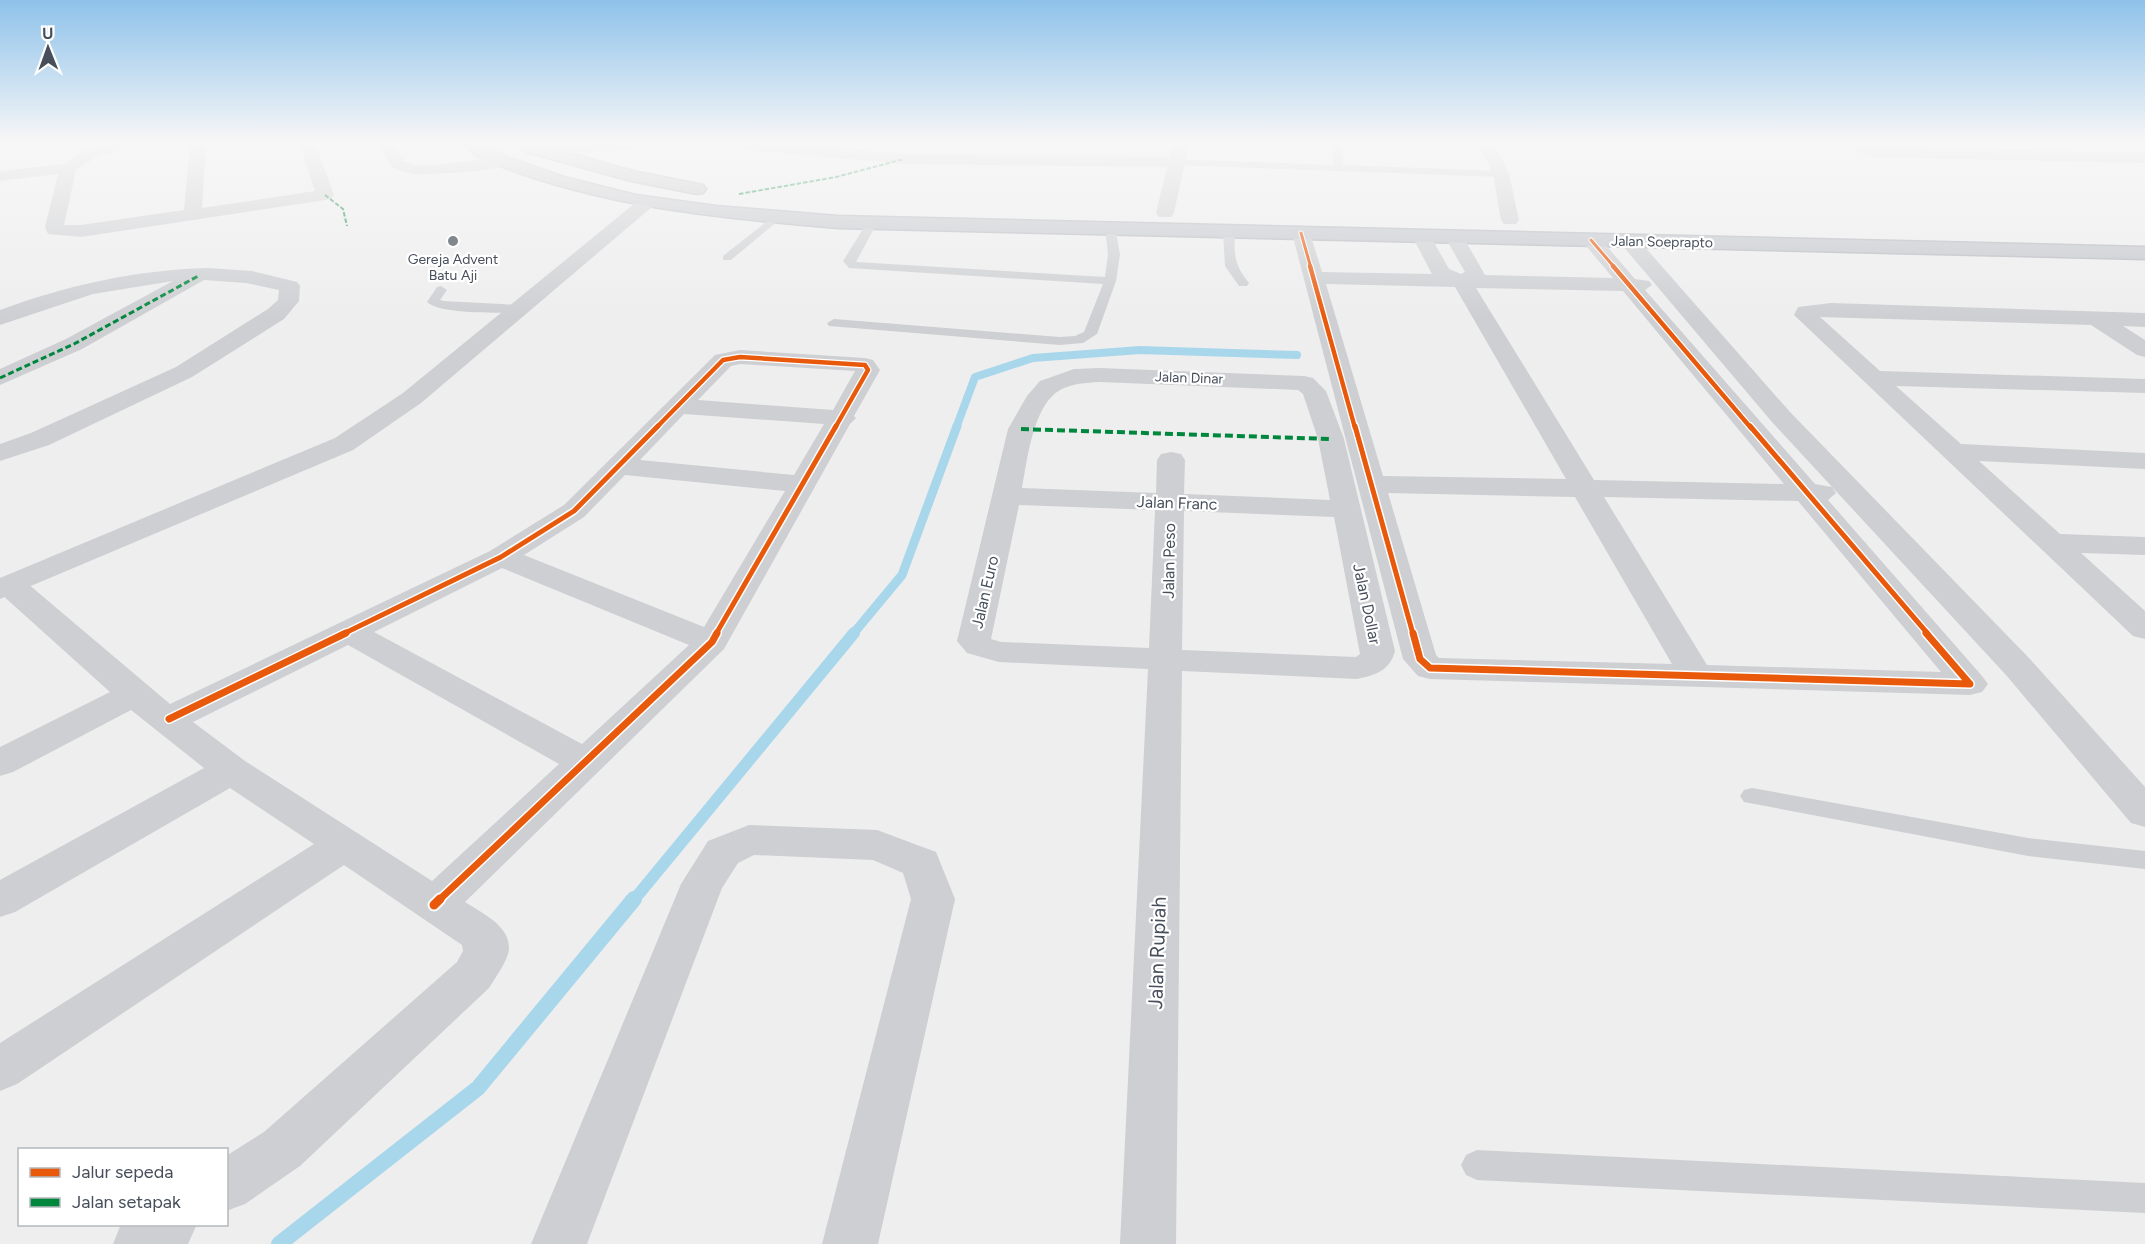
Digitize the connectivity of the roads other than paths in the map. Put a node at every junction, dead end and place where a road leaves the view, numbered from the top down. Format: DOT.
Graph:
graph roads {
  1 [pos="62,201"];
  2 [pos="194,201"];
  3 [pos="283,201"];
  4 [pos="638,201"];
  5 [pos="1169,201"];
  6 [pos="1510,201"];
  7 [pos="646,203"];
  8 [pos="885,205"];
  9 [pos="1166,213"];
  10 [pos="193,214"];
  11 [pos="1380,217"];
  12 [pos="775,218"];
  13 [pos="1486,219"];
  14 [pos="1516,220"];
  15 [pos="872,223"];
  16 [pos="1111,229"];
  17 [pos="1229,232"];
  18 [pos="1301,233"];
  19 [pos="1421,236"];
  20 [pos="1454,237"];
  21 [pos="1591,240"];
  22 [pos="1629,241"];
  23 [pos="2145,253"];
  24 [pos="727,258"];
  25 [pos="200,275"];
  26 [pos="1314,278"];
  27 [pos="1110,281"];
  28 [pos="1462,281"];
  29 [pos="1243,284"];
  30 [pos="1629,284"];
  31 [pos="1668,285"];
  32 [pos="441,290"];
  33 [pos="519,309"];
  34 [pos="0,318"];
  35 [pos="2097,319"];
  36 [pos="2145,320"];
  37 [pos="834,323"];
  38 [pos="2145,350"];
  39 [pos="1074,376"];
  40 [pos="0,378"];
  41 [pos="1872,378"];
  42 [pos="1304,383"];
  43 [pos="2145,386"];
  44 [pos="677,406"];
  45 [pos="843,418"];
  46 [pos="1955,452"];
  47 [pos="0,453"];
  48 [pos="1171,460"];
  49 [pos="2145,461"];
  50 [pos="618,466"];
  51 [pos="804,484"];
  52 [pos="1371,484"];
  53 [pos="1583,488"];
  54 [pos="1807,493"];
  55 [pos="1854,494"];
  56 [pos="1008,496"];
  57 [pos="1170,503"];
  58 [pos="1347,509"];
  59 [pos="2050,543"];
  60 [pos="2145,546"];
  61 [pos="501,557"];
  62 [pos="5,587"];
  63 [pos="2145,629"];
  64 [pos="348,631"];
  65 [pos="712,642"];
  66 [pos="1167,661"];
  67 [pos="1696,676"];
  68 [pos="135,694"];
  69 [pos="169,719"];
  70 [pos="585,762"];
  71 [pos="0,763"];
  72 [pos="231,770"];
  73 [pos="1752,796"];
  74 [pos="2145,813"];
  75 [pos="344,845"];
  76 [pos="2145,860"];
  77 [pos="0,900"];
  78 [pos="434,905"];
  79 [pos="0,1069"];
  80 [pos="1477,1165"];
  81 [pos="228,1185"];
  82 [pos="2145,1198"];
  83 [pos="167,1226"];
  84 [pos="141,1244"];
  85 [pos="559,1244"];
  86 [pos="850,1244"];
  87 [pos="1148,1244"];
  1 -- 10 [label="street"];
  2 -- 10 [label="street"];
  3 -- 10 [label="street"];
  4 -- 7 [label="highway, Jalan Soeprapto"];
  5 -- 9 [label="street"];
  6 -- 14 [label="street"];
  7 -- 12 [label="highway, Jalan Soeprapto"];
  7 -- 33 [label="street"];
  8 -- 9 [label="highway"];
  9 -- 11 [label="highway"];
  12 -- 15 [label="highway, Jalan Soeprapto"];
  12 -- 24 [label="lane"];
  13 -- 14 [label="highway"];
  15 -- 16 [label="highway, Jalan Soeprapto"];
  15 -- 27 [label="lane"];
  16 -- 17 [label="highway, Jalan Soeprapto"];
  16 -- 27 [label="lane"];
  17 -- 18 [label="highway, Jalan Soeprapto"];
  17 -- 29 [label="lane"];
  18 -- 19 [label="highway, Jalan Soeprapto"];
  18 -- 26 [label="street"];
  19 -- 20 [label="highway, Jalan Soeprapto"];
  19 -- 28 [label="street"];
  20 -- 21 [label="highway, Jalan Soeprapto"];
  20 -- 28 [label="street"];
  21 -- 22 [label="highway, Jalan Soeprapto"];
  21 -- 30 [label="street"];
  22 -- 23 [label="highway, Jalan Soeprapto"];
  22 -- 31 [label="street"];
  25 -- 34 [label="street"];
  25 -- 40 [label="street"];
  25 -- 47 [label="street"];
  26 -- 28 [label="street"];
  26 -- 52 [label="street"];
  27 -- 37 [label="lane"];
  28 -- 30 [label="street"];
  28 -- 53 [label="street"];
  30 -- 31 [label="street"];
  30 -- 54 [label="street"];
  31 -- 55 [label="street"];
  32 -- 33 [label="lane"];
  33 -- 62 [label="street"];
  35 -- 36 [label="street"];
  35 -- 38 [label="street"];
  35 -- 41 [label="street"];
  39 -- 42 [label="street, Jalan Dinar"];
  39 -- 56 [label="street, Jalan Euro"];
  41 -- 43 [label="street"];
  41 -- 46 [label="street"];
  42 -- 58 [label="street, Jalan Dollar"];
  44 -- 45 [label="street"];
  44 -- 45 [label="street"];
  44 -- 50 [label="street"];
  45 -- 51 [label="street"];
  46 -- 49 [label="street"];
  46 -- 59 [label="street"];
  48 -- 57 [label="street, Jalan Peso"];
  50 -- 51 [label="street"];
  50 -- 61 [label="street"];
  51 -- 65 [label="street"];
  52 -- 53 [label="street"];
  52 -- 67 [label="street"];
  53 -- 54 [label="street"];
  53 -- 67 [label="street"];
  54 -- 55 [label="street"];
  54 -- 67 [label="street"];
  55 -- 74 [label="street"];
  56 -- 57 [label="street, Jalan Franc"];
  56 -- 66 [label="street, Jalan Euro"];
  57 -- 58 [label="street, Jalan Franc"];
  57 -- 66 [label="street, Jalan Peso"];
  58 -- 66 [label="street, Jalan Dollar"];
  59 -- 60 [label="street"];
  59 -- 63 [label="street"];
  61 -- 64 [label="street"];
  61 -- 65 [label="street"];
  62 -- 68 [label="street"];
  64 -- 69 [label="street"];
  64 -- 70 [label="street"];
  65 -- 70 [label="street"];
  66 -- 87 [label="street, Jalan Rupiah"];
  68 -- 69 [label="street"];
  68 -- 71 [label="street"];
  69 -- 72 [label="street"];
  70 -- 78 [label="street"];
  72 -- 75 [label="street"];
  72 -- 77 [label="street"];
  73 -- 76 [label="lane"];
  75 -- 78 [label="street"];
  75 -- 79 [label="street"];
  78 -- 81 [label="street"];
  80 -- 82 [label="lane"];
  83 -- 84 [label="street"];
  85 -- 86 [label="street"];
}
